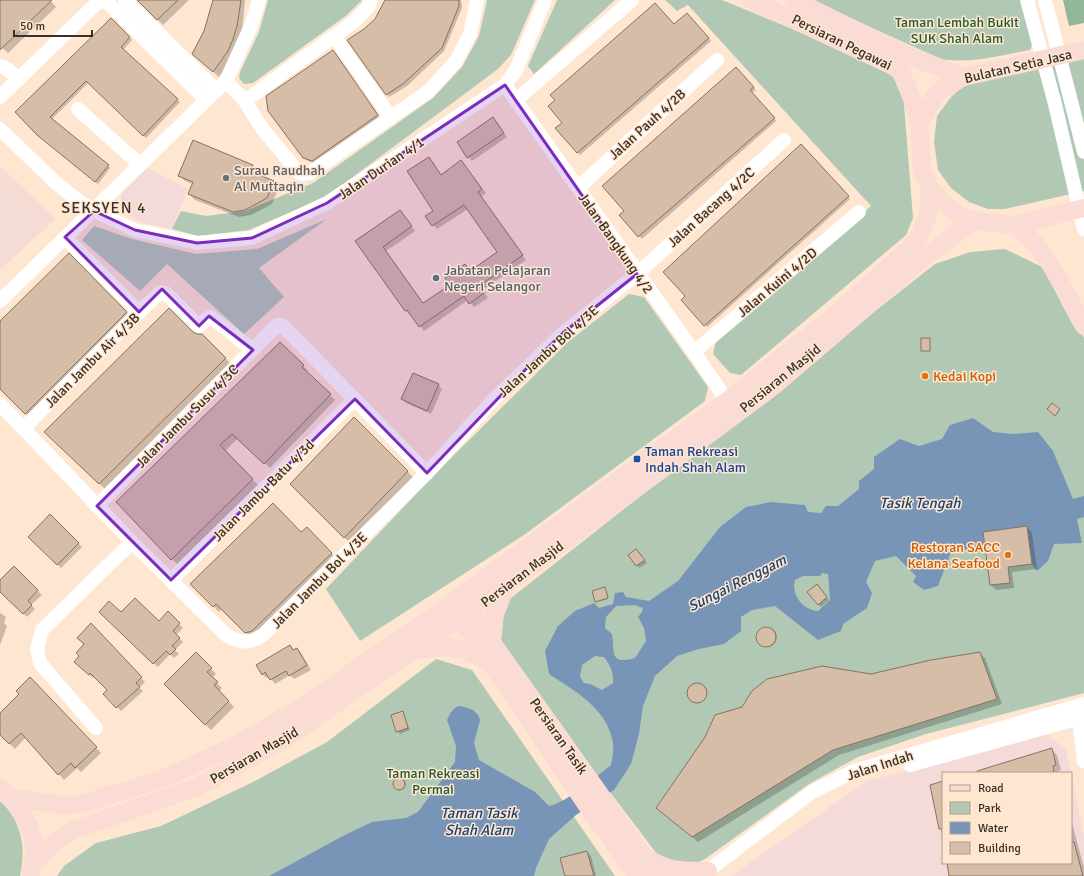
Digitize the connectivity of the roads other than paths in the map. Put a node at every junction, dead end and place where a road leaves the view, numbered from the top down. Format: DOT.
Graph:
graph roads {
  1 [pos="125,0"];
  2 [pos="259,0"];
  3 [pos="371,0"];
  4 [pos="477,0"];
  5 [pos="545,0"];
  6 [pos="632,0"];
  7 [pos="751,0"];
  8 [pos="794,0"];
  9 [pos="1027,0"];
  10 [pos="1045,0"];
  11 [pos="334,36"];
  12 [pos="1084,50"];
  13 [pos="717,60"];
  14 [pos="0,66"];
  15 [pos="964,77"];
  16 [pos="19,79"];
  17 [pos="506,85"];
  18 [pos="216,90"];
  19 [pos="0,97"];
  20 [pos="516,100"];
  21 [pos="245,101"];
  22 [pos="78,109"];
  23 [pos="391,118"];
  24 [pos="919,126"];
  25 [pos="0,129"];
  26 [pos="784,140"];
  27 [pos="1084,152"];
  28 [pos="140,165"];
  29 [pos="930,187"];
  30 [pos="578,188"];
  31 [pos="1084,208"];
  32 [pos="94,211"];
  33 [pos="859,212"];
  34 [pos="974,221"];
  35 [pos="1015,225"];
  36 [pos="1084,230"];
  37 [pos="65,237"];
  38 [pos="637,274"];
  39 [pos="0,301"];
  40 [pos="139,312"];
  41 [pos="1084,326"];
  42 [pos="253,350"];
  43 [pos="694,352"];
  44 [pos="355,399"];
  45 [pos="727,401"];
  46 [pos="0,404"];
  47 [pos="23,429"];
  48 [pos="427,473"];
  49 [pos="97,506"];
  50 [pos="132,542"];
  51 [pos="171,580"];
  52 [pos="506,585"];
  53 [pos="455,600"];
  54 [pos="465,615"];
  55 [pos="492,642"];
  56 [pos="414,650"];
  57 [pos="493,665"];
  58 [pos="1079,712"];
  59 [pos="96,728"];
  60 [pos="1084,761"];
  61 [pos="575,773"];
  62 [pos="6,793"];
  63 [pos="602,812"];
  64 [pos="645,858"];
  65 [pos="31,870"];
  66 [pos="708,874"];
  67 [pos="638,876"];
  68 [pos="658,876"];
  1 -- 18 [label="street"];
  2 -- 18 [label="street"];
  3 -- 11 [label="street"];
  4 -- 23 [label="street"];
  5 -- 17 [label="street, Jalan Durian 4/1"];
  6 -- 20 [label="street"];
  7 -- 24 [label="main road, Persiaran Pegawai"];
  8 -- 15 [label="main road, Persiaran Pegawai"];
  9 -- 36 [label="street"];
  10 -- 27 [label="street"];
  11 -- 21 [label="street"];
  11 -- 23 [label="street"];
  12 -- 15 [label="main road, Bulatan Setia Jasa"];
  13 -- 30 [label="street, Jalan Pauh 4/2B"];
  14 -- 16 [label="street"];
  15 -- 24 [label="main road, Bulatan Setia Jasa"];
  16 -- 18 [label="street"];
  16 -- 19 [label="street"];
  17 -- 20 [label="street, Jalan Bangkung 4/2"];
  17 -- 32 [label="street, Jalan Durian 4/1"];
  18 -- 21 [label="street"];
  18 -- 28 [label="street"];
  20 -- 30 [label="street, Jalan Bangkung 4/2"];
  21 -- 23 [label="street"];
  22 -- 28 [label="street"];
  24 -- 29 [label="main road, Bulatan Setia Jasa"];
  25 -- 32 [label="street, Jalan Durian 4/1"];
  26 -- 38 [label="street, Jalan Bacang 4/2C"];
  28 -- 32 [label="street"];
  29 -- 34 [label="main road, Bulatan Setia Jasa"];
  29 -- 45 [label="main road, Persiaran Masjid"];
  30 -- 38 [label="street, Jalan Bangkung 4/2"];
  31 -- 35 [label="main road, Bulatan Setia Jasa"];
  32 -- 37 [label="street"];
  33 -- 43 [label="street, Jalan Kuini 4/2D"];
  34 -- 35 [label="main road, Bulatan Setia Jasa"];
  34 -- 52 [label="main road, Persiaran Masjid"];
  35 -- 41 [label="main road"];
  37 -- 39 [label="street"];
  37 -- 40 [label="street"];
  38 -- 43 [label="street, Jalan Bangkung 4/2"];
  38 -- 48 [label="street, Jalan Jambu Bol 4/3E"];
  40 -- 42 [label="street, Jalan Jambu Air 4/3B"];
  40 -- 47 [label="street, Jalan Jambu Air 4/3B"];
  42 -- 44 [label="street, Jalan Jambu Susu 4/3C"];
  42 -- 49 [label="street, Jalan Jambu Susu 4/3C"];
  43 -- 45 [label="street, Jalan Bangkung 4/2"];
  44 -- 48 [label="street"];
  44 -- 51 [label="street, Jalan Jambu Batu 4/3d"];
  45 -- 53 [label="main road, Persiaran Masjid"];
  46 -- 47 [label="street, Jalan Jambu Bol 4/3E"];
  47 -- 49 [label="street, Jalan Jambu Bol 4/3E"];
  48 -- 51 [label="street, Jalan Jambu Bol 4/3E"];
  49 -- 50 [label="street, Jalan Jambu Bol 4/3E"];
  50 -- 51 [label="street, Jalan Jambu Bol 4/3E"];
  50 -- 59 [label="street"];
  52 -- 54 [label="main road, Persiaran Masjid"];
  52 -- 55 [label="main road"];
  53 -- 54 [label="main road, Persiaran Tasik"];
  53 -- 62 [label="main road, Persiaran Masjid"];
  54 -- 55 [label="main road, Persiaran Tasik"];
  54 -- 56 [label="main road, Persiaran Masjid"];
  54 -- 57 [label="main road, Persiaran Tasik"];
  55 -- 61 [label="main road, Persiaran Tasik"];
  56 -- 57 [label="main road"];
  56 -- 65 [label="main road, Persiaran Masjid"];
  57 -- 61 [label="main road, Persiaran Tasik"];
  58 -- 60 [label="street"];
  58 -- 66 [label="street, Jalan Indah"];
  61 -- 63 [label="main road, Persiaran Tasik"];
  62 -- 65 [label="main road"];
  63 -- 64 [label="main road, Persiaran Tasik"];
  63 -- 67 [label="main road, Persiaran Tasik"];
  64 -- 66 [label="main road"];
  64 -- 68 [label="main road, Persiaran Tasik"];
}
